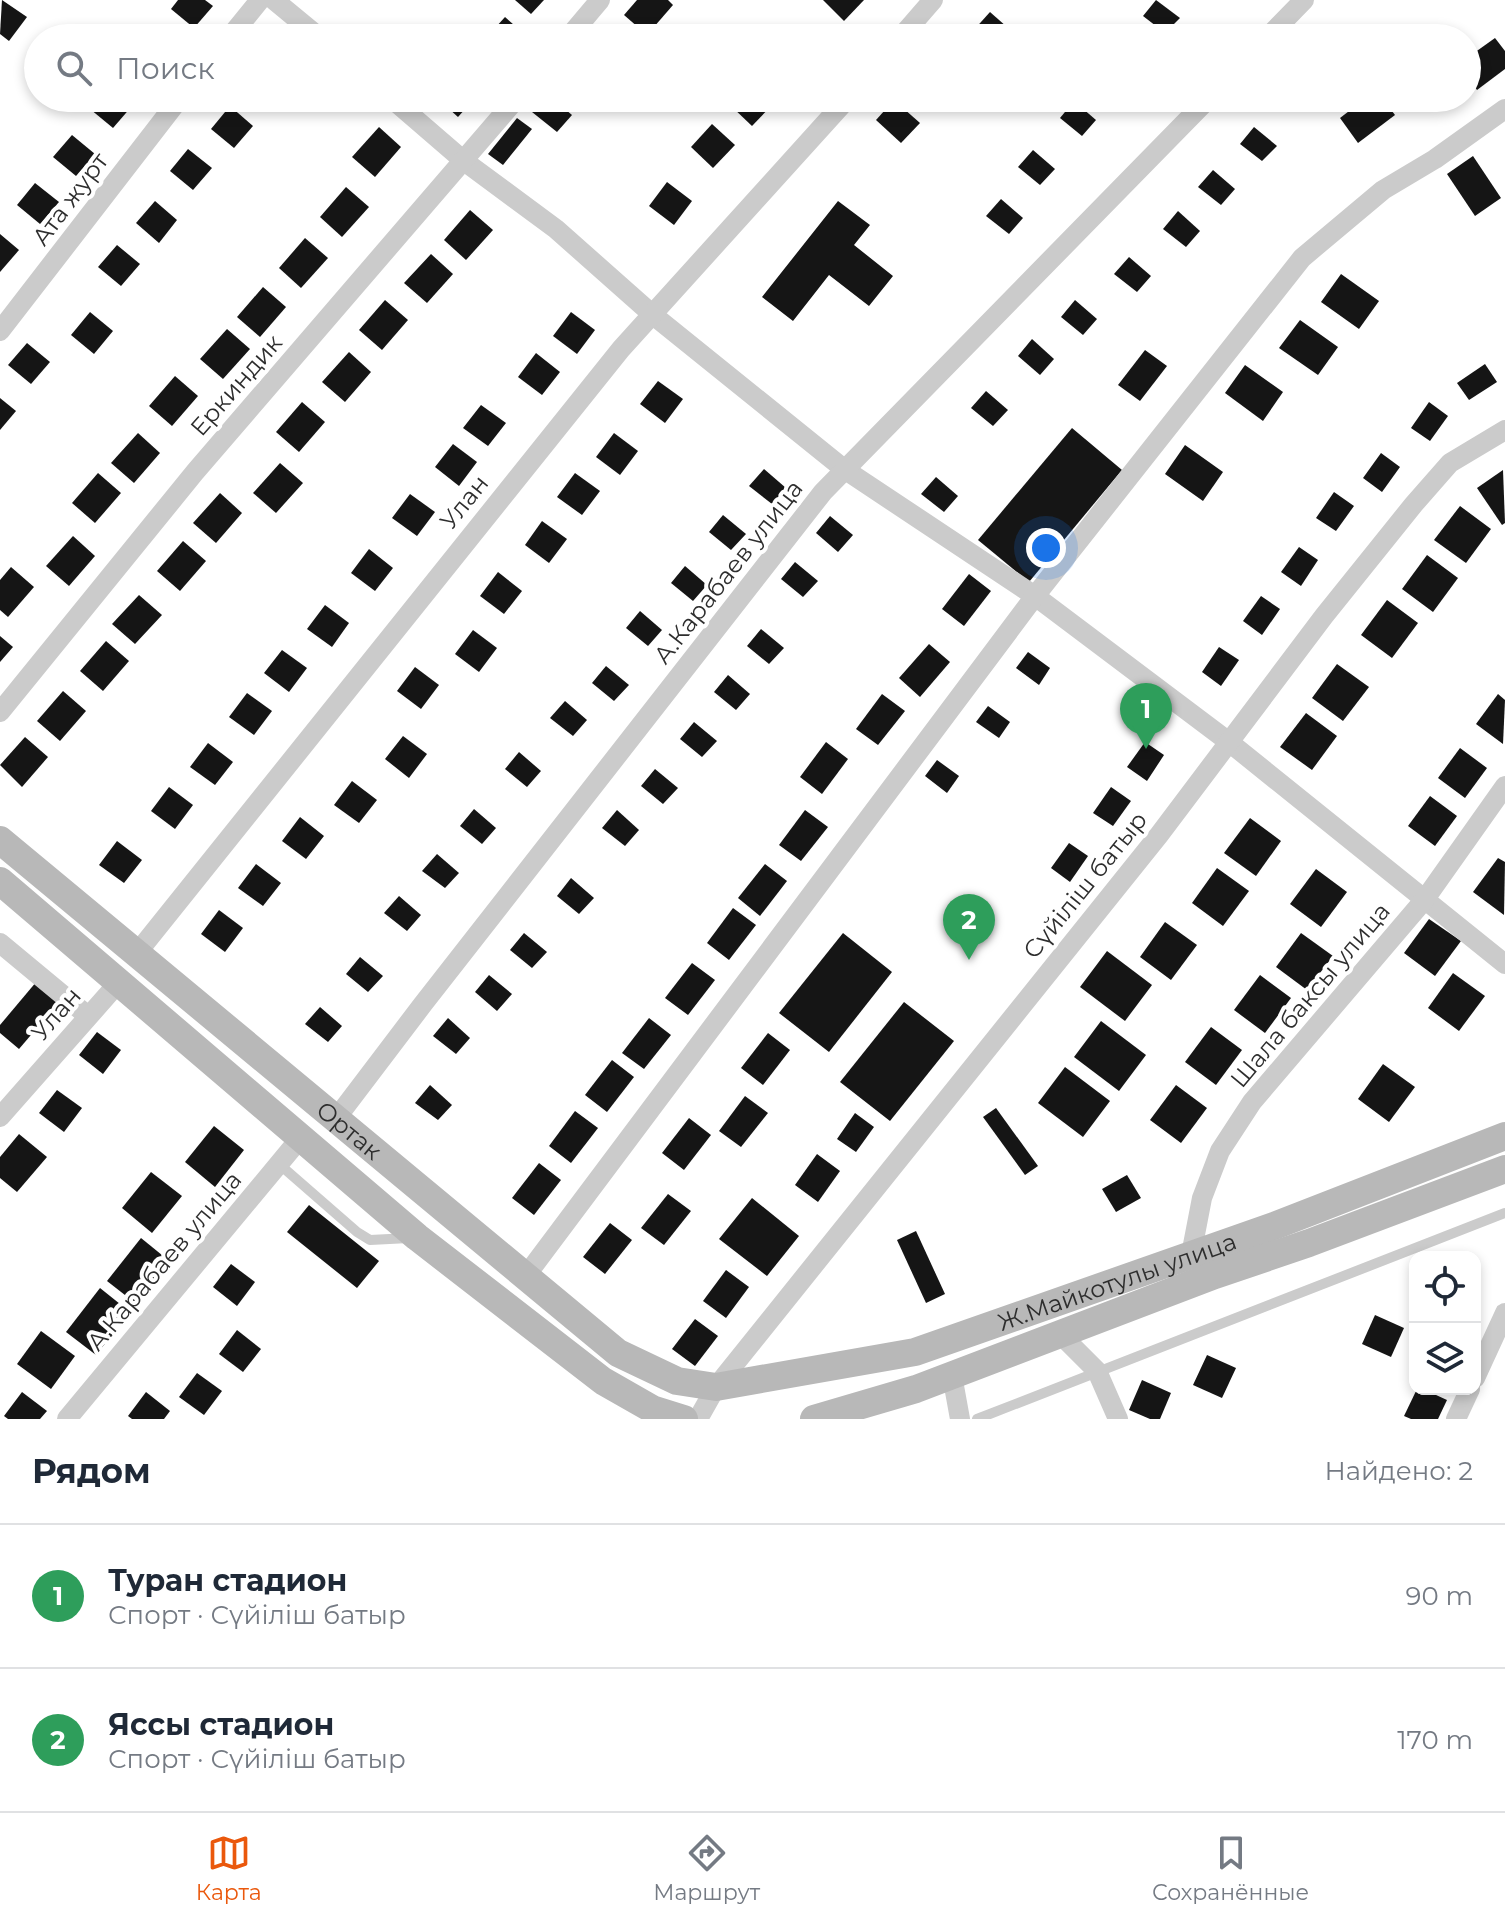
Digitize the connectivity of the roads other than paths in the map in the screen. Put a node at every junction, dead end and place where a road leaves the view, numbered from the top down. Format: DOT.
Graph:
graph roads {
  1 [pos="260,0"];
  2 [pos="274,0"];
  3 [pos="600,0"];
  4 [pos="933,0"];
  5 [pos="1304,0"];
  6 [pos="240,24"];
  7 [pos="303,24"];
  8 [pos="580,24"];
  9 [pos="912,24"];
  10 [pos="1281,24"];
  11 [pos="1505,109"];
  12 [pos="169,112"];
  13 [pos="407,112"];
  14 [pos="505,112"];
  15 [pos="835,112"];
  16 [pos="1195,112"];
  17 [pos="464,161"];
  18 [pos="653,315"];
  19 [pos="0,331"];
  20 [pos="1505,430"];
  21 [pos="844,469"];
  22 [pos="1035,596"];
  23 [pos="0,712"];
  24 [pos="1229,742"];
  25 [pos="1505,786"];
  26 [pos="0,840"];
  27 [pos="0,881"];
  28 [pos="1425,899"];
  29 [pos="0,943"];
  30 [pos="137,953"];
  31 [pos="1505,964"];
  32 [pos="119,982"];
  33 [pos="88,1016"];
  34 [pos="0,1117"];
  35 [pos="335,1120"];
  36 [pos="302,1136"];
  37 [pos="1505,1136"];
  38 [pos="279,1164"];
  39 [pos="1432,1165"];
  40 [pos="1505,1169"];
  41 [pos="1443,1193"];
  42 [pos="1505,1213"];
  43 [pos="417,1237"];
  44 [pos="1191,1255"];
  45 [pos="525,1277"];
  46 [pos="1505,1313"];
  47 [pos="1060,1334"];
  48 [pos="1481,1365"];
  49 [pos="1097,1371"];
  50 [pos="952,1375"];
  51 [pos="716,1387"];
  52 [pos="1467,1395"];
  53 [pos="67,1419"];
  54 [pos="684,1419"];
  55 [pos="698,1419"];
  56 [pos="814,1419"];
  57 [pos="960,1419"];
  58 [pos="977,1419"];
  59 [pos="1118,1419"];
  60 [pos="1456,1419"];
  1 -- 6 [label="street"];
  2 -- 7 [label="street"];
  3 -- 8 [label="street"];
  4 -- 9 [label="street"];
  5 -- 10 [label="street"];
  11 -- 22 [label="street"];
  12 -- 19 [label="street, Ата журт"];
  13 -- 17 [label="street"];
  14 -- 17 [label="street, Еркиндик"];
  15 -- 18 [label="street, Улан"];
  16 -- 21 [label="street, А.Карабаев улица"];
  17 -- 18 [label="street"];
  17 -- 23 [label="street, Еркиндик"];
  18 -- 21 [label="street"];
  18 -- 30 [label="street, Улан"];
  20 -- 24 [label="street, Сүйіліш батыр"];
  21 -- 22 [label="street"];
  21 -- 35 [label="street, А.Карабаев улица"];
  22 -- 24 [label="street"];
  22 -- 45 [label="street"];
  24 -- 28 [label="street"];
  24 -- 51 [label="street, Сүйіліш батыр"];
  25 -- 28 [label="street, Шала баксы улица"];
  26 -- 30 [label="street, Ортак"];
  27 -- 32 [label="street, Ортак"];
  28 -- 31 [label="street"];
  28 -- 44 [label="street, Шала баксы улица"];
  29 -- 33 [label="street"];
  30 -- 35 [label="street, Ортак"];
  32 -- 33 [label="street, Улан"];
  32 -- 36 [label="street, Ортак"];
  33 -- 34 [label="street, Улан"];
  35 -- 45 [label="street, Ортак"];
  36 -- 38 [label="street, А.Карабаев улица"];
  36 -- 43 [label="street, Ортак"];
  37 -- 39 [label="street, Ж.Майкотулы улица"];
  38 -- 43 [label="lane"];
  38 -- 53 [label="street, А.Карабаев улица"];
  39 -- 41 [label="street"];
  39 -- 44 [label="street, Ж.Майкотулы улица"];
  40 -- 41 [label="street, Ж.Майкотулы улица"];
  41 -- 47 [label="street, Ж.Майкотулы улица"];
  42 -- 49 [label="lane"];
  43 -- 54 [label="street, Ортак"];
  44 -- 51 [label="street, Ж.Майкотулы улица"];
  45 -- 51 [label="street, Ортак"];
  46 -- 48 [label="street"];
  47 -- 49 [label="street"];
  47 -- 50 [label="street, Ж.Майкотулы улица"];
  49 -- 58 [label="lane"];
  49 -- 59 [label="street"];
  50 -- 56 [label="street, Ж.Майкотулы улица"];
  50 -- 57 [label="street"];
  51 -- 55 [label="street, Сүйіліш батыр"];
  52 -- 60 [label="street"];
}
